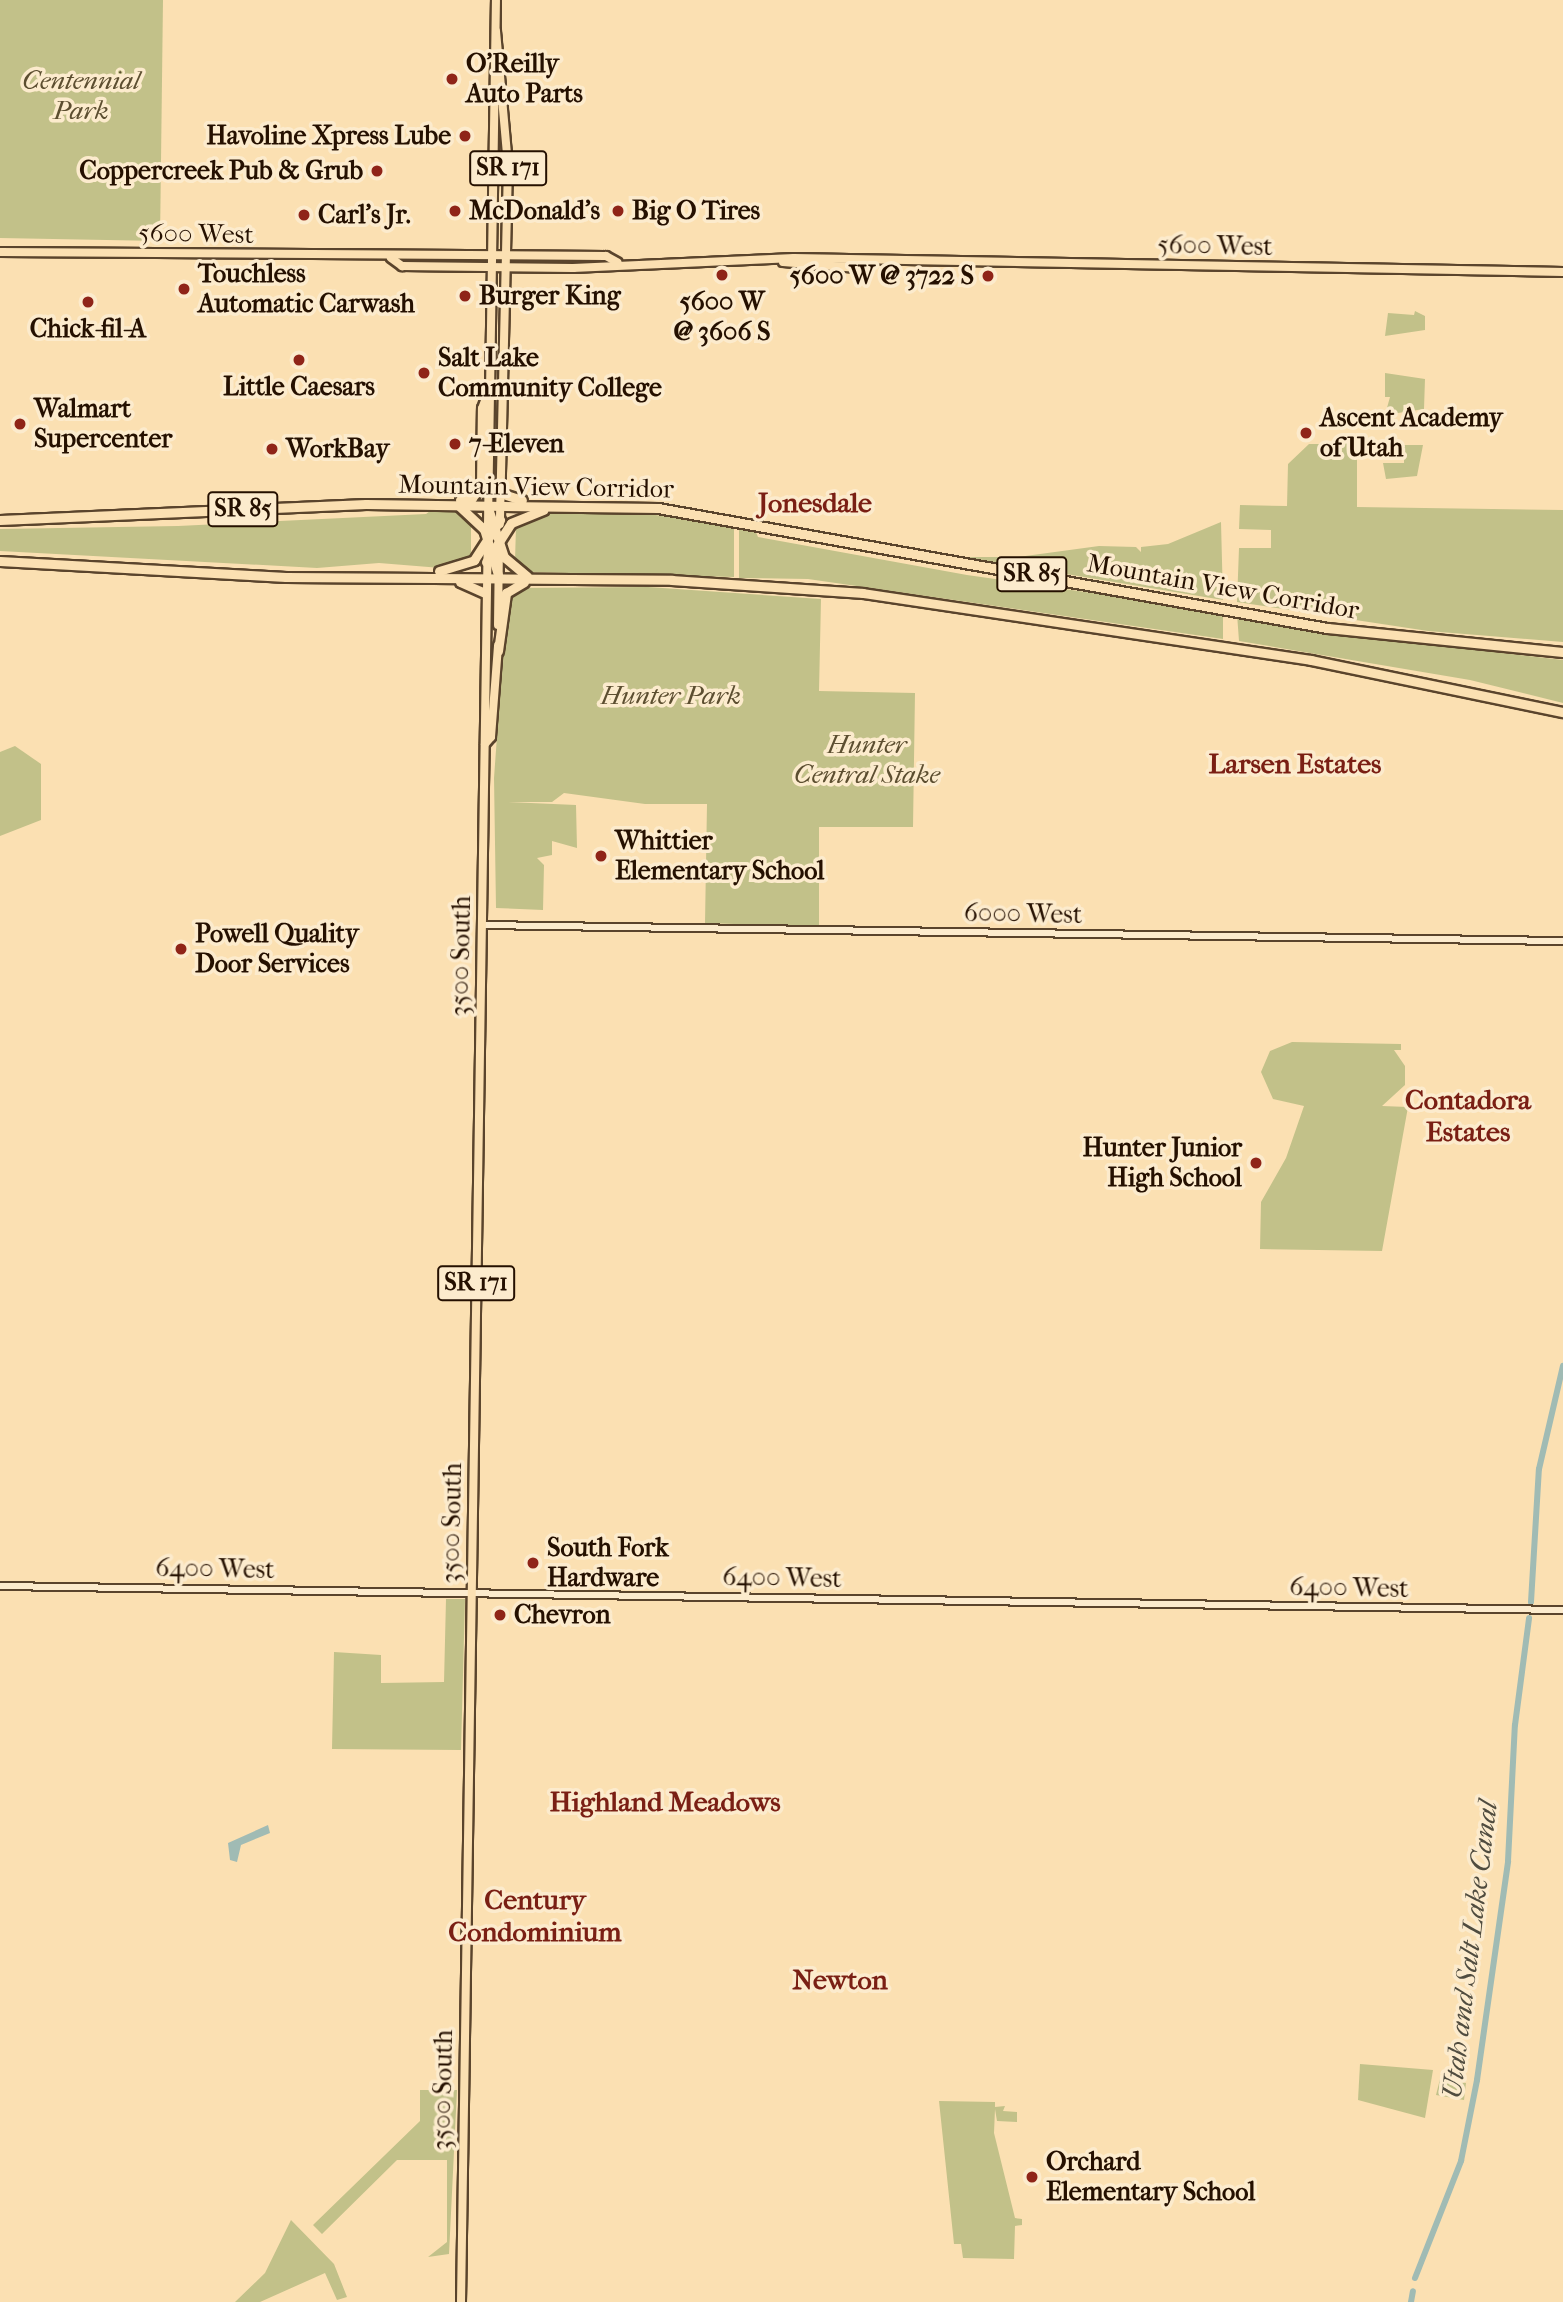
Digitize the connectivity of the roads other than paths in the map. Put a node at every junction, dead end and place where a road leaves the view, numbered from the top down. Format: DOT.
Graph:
graph roads {
  1 [pos="496,0"];
  2 [pos="496,31"];
  3 [pos="0,252"];
  4 [pos="491,254"];
  5 [pos="507,254"];
  6 [pos="391,258"];
  7 [pos="617,262"];
  8 [pos="491,267"];
  9 [pos="507,267"];
  10 [pos="1563,272"];
  11 [pos="489,390"];
  12 [pos="500,493"];
  13 [pos="366,504"];
  14 [pos="454,504"];
  15 [pos="487,505"];
  16 [pos="500,505"];
  17 [pos="616,505"];
  18 [pos="638,506"];
  19 [pos="0,520"];
  20 [pos="500,520"];
  21 [pos="493,541"];
  22 [pos="0,561"];
  23 [pos="486,562"];
  24 [pos="347,577"];
  25 [pos="485,577"];
  26 [pos="318,578"];
  27 [pos="499,578"];
  28 [pos="532,578"];
  29 [pos="617,578"];
  30 [pos="485,593"];
  31 [pos="498,651"];
  32 [pos="1563,652"];
  33 [pos="1563,712"];
  34 [pos="485,744"];
  35 [pos="482,925"];
  36 [pos="1563,941"];
  37 [pos="0,1586"];
  38 [pos="471,1592"];
  39 [pos="1563,1610"];
  40 [pos="461,2302"];
  1 -- 2 [label="main road, SR 171"];
  2 -- 4 [label="main road, SR 171"];
  2 -- 5 [label="main road, SR 171"];
  3 -- 6 [label="main road, 5600 West"];
  4 -- 5 [label="main road, 5600 West"];
  4 -- 6 [label="main road, 5600 West"];
  4 -- 8 [label="main road, SR 171"];
  5 -- 7 [label="main road, 5600 West"];
  5 -- 9 [label="main road, SR 171"];
  6 -- 8 [label="main road, 5600 West"];
  7 -- 9 [label="main road, 5600 West"];
  7 -- 10 [label="main road, 5600 West"];
  8 -- 9 [label="main road, 5600 West"];
  8 -- 11 [label="main road, SR 171"];
  9 -- 12 [label="main road, SR 171"];
  11 -- 13 [label="highway"];
  11 -- 15 [label="main road, SR 171"];
  12 -- 16 [label="main road, SR 171"];
  12 -- 18 [label="highway"];
  13 -- 14 [label="highway, Mountain View Corridor / SR 85"];
  13 -- 19 [label="highway, Mountain View Corridor / SR 85"];
  14 -- 15 [label="highway, Mountain View Corridor / SR 85"];
  14 -- 21 [label="highway"];
  15 -- 16 [label="highway, Mountain View Corridor / SR 85"];
  15 -- 21 [label="highway"];
  16 -- 17 [label="highway, Mountain View Corridor / SR 85"];
  16 -- 20 [label="main road, SR 171"];
  17 -- 18 [label="highway, Mountain View Corridor / SR 85"];
  17 -- 21 [label="highway"];
  18 -- 32 [label="highway, Mountain View Corridor / SR 85"];
  20 -- 21 [label="highway"];
  21 -- 23 [label="highway"];
  21 -- 24 [label="highway"];
  21 -- 27 [label="highway"];
  21 -- 28 [label="highway"];
  22 -- 26 [label="highway, SR 85"];
  23 -- 25 [label="main road, 3500 South / SR 171"];
  24 -- 25 [label="highway, SR 85"];
  24 -- 26 [label="highway, SR 85"];
  25 -- 27 [label="highway, SR 85"];
  25 -- 30 [label="main road, 3500 South / SR 171"];
  26 -- 30 [label="highway"];
  27 -- 28 [label="highway, SR 85"];
  27 -- 31 [label="main road, 3500 South / SR 171"];
  28 -- 29 [label="highway, SR 85"];
  29 -- 31 [label="highway"];
  29 -- 33 [label="highway, SR 85"];
  30 -- 34 [label="main road, 3500 South / SR 171"];
  31 -- 34 [label="main road, 3500 South / SR 171"];
  34 -- 35 [label="main road, 3500 South / SR 171"];
  35 -- 36 [label="street, 6000 West"];
  35 -- 38 [label="main road, 3500 South / SR 171"];
  37 -- 38 [label="street, 6400 West"];
  38 -- 39 [label="street, 6400 West"];
  38 -- 40 [label="main road, 3500 South / SR 171"];
}
